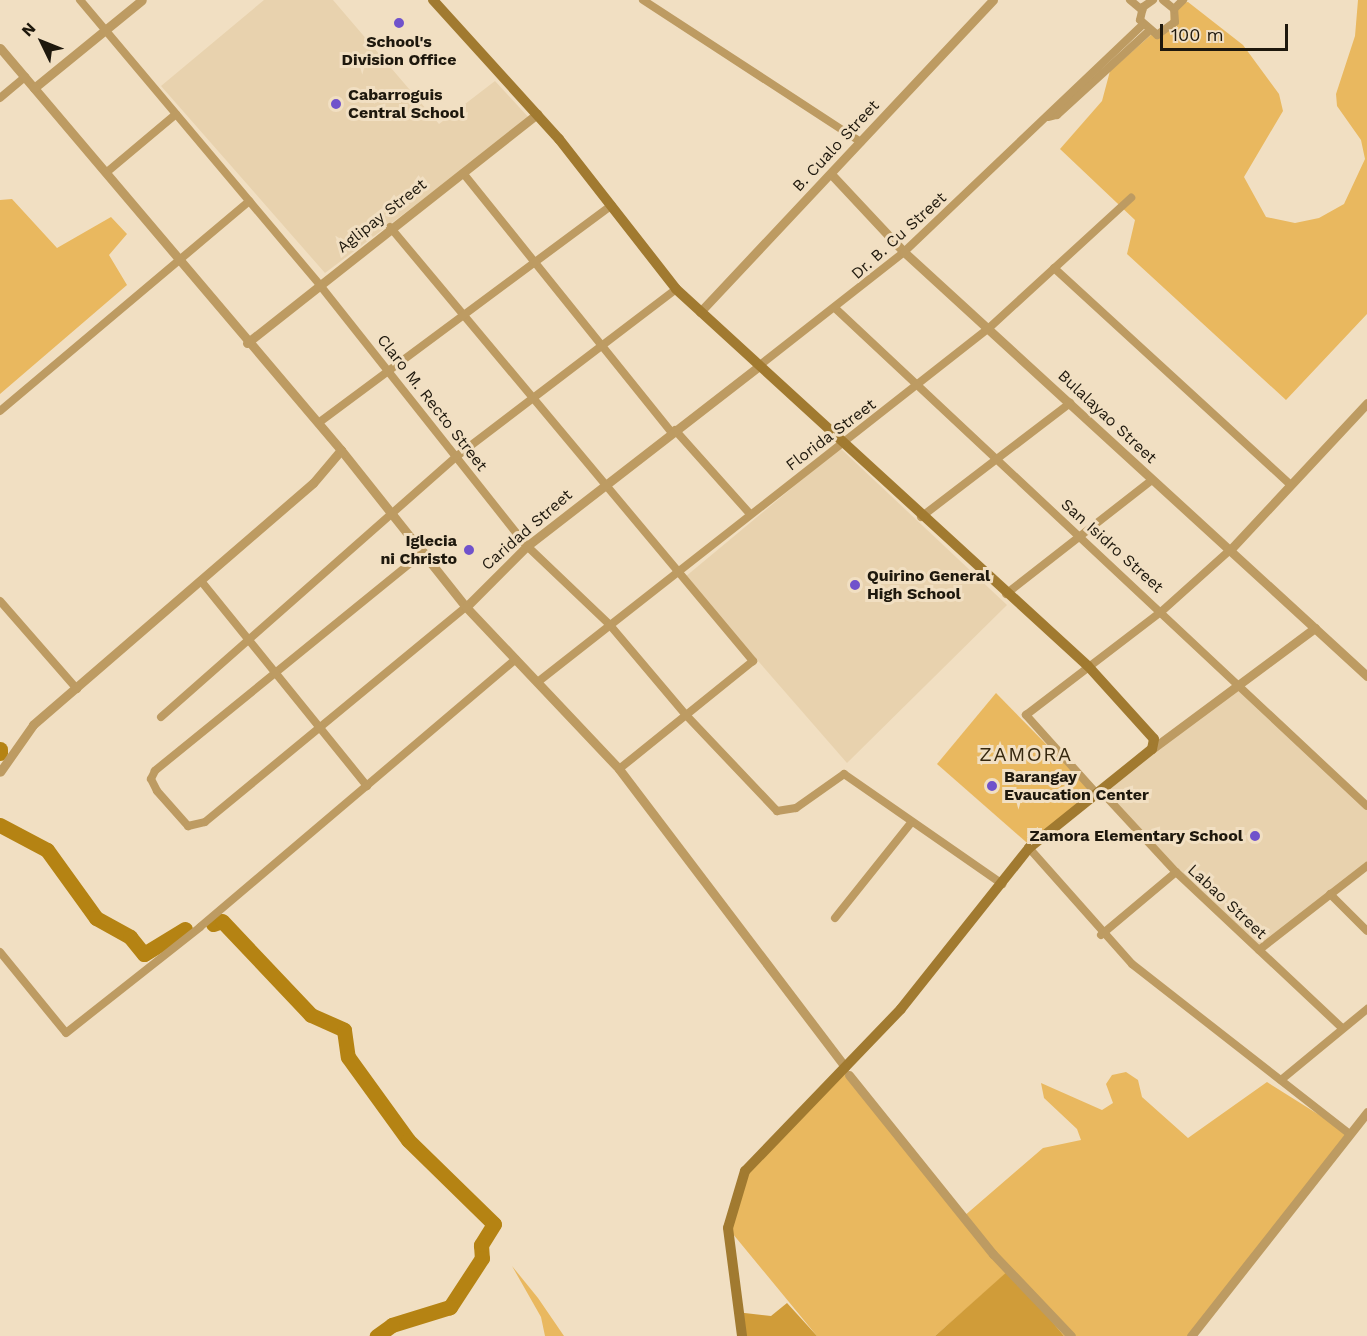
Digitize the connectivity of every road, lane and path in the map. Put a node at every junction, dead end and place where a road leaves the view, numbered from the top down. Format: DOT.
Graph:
graph roads {
  1 [pos="80,0"];
  2 [pos="142,0"];
  3 [pos="433,0"];
  4 [pos="644,0"];
  5 [pos="993,0"];
  6 [pos="1130,0"];
  7 [pos="1183,0"];
  8 [pos="1149,1"];
  9 [pos="1167,1"];
  10 [pos="1174,9"];
  11 [pos="1142,10"];
  12 [pos="1142,25"];
  13 [pos="105,30"];
  14 [pos="1148,32"];
  15 [pos="0,48"];
  16 [pos="25,76"];
  17 [pos="34,88"];
  18 [pos="0,98"];
  19 [pos="176,114"];
  20 [pos="537,114"];
  21 [pos="1048,117"];
  22 [pos="861,142"];
  23 [pos="107,172"];
  24 [pos="464,173"];
  25 [pos="831,174"];
  26 [pos="1131,198"];
  27 [pos="249,201"];
  28 [pos="612,205"];
  29 [pos="390,227"];
  30 [pos="904,252"];
  31 [pos="181,258"];
  32 [pos="536,261"];
  33 [pos="1054,268"];
  34 [pos="319,284"];
  35 [pos="676,289"];
  36 [pos="837,309"];
  37 [pos="700,312"];
  38 [pos="465,313"];
  39 [pos="989,328"];
  40 [pos="247,343"];
  41 [pos="605,345"];
  42 [pos="760,365"];
  43 [pos="388,369"];
  44 [pos="920,384"];
  45 [pos="535,398"];
  46 [pos="1070,403"];
  47 [pos="1367,403"];
  48 [pos="0,411"];
  49 [pos="321,421"];
  50 [pos="673,431"];
  51 [pos="843,442"];
  52 [pos="341,450"];
  53 [pos="457,456"];
  54 [pos="998,461"];
  55 [pos="1152,480"];
  56 [pos="1290,484"];
  57 [pos="603,485"];
  58 [pos="750,514"];
  59 [pos="393,515"];
  60 [pos="921,517"];
  61 [pos="1078,533"];
  62 [pos="527,546"];
  63 [pos="1230,550"];
  64 [pos="424,552"];
  65 [pos="679,574"];
  66 [pos="201,581"];
  67 [pos="1006,594"];
  68 [pos="0,601"];
  69 [pos="466,607"];
  70 [pos="1162,611"];
  71 [pos="609,624"];
  72 [pos="1315,628"];
  73 [pos="250,641"];
  74 [pos="516,659"];
  75 [pos="1088,666"];
  76 [pos="279,674"];
  77 [pos="1367,676"];
  78 [pos="539,681"];
  79 [pos="1243,686"];
  80 [pos="77,689"];
  81 [pos="685,714"];
  82 [pos="161,717"];
  83 [pos="322,726"];
  84 [pos="1152,749"];
  85 [pos="619,769"];
  86 [pos="0,772"];
  87 [pos="367,786"];
  88 [pos="1098,791"];
  89 [pos="1367,806"];
  90 [pos="910,824"];
  91 [pos="1029,849"];
  92 [pos="1367,866"];
  93 [pos="1176,872"];
  94 [pos="1002,884"];
  95 [pos="1330,894"];
  96 [pos="835,918"];
  97 [pos="1367,931"];
  98 [pos="1101,935"];
  99 [pos="1258,950"];
  100 [pos="0,952"];
  101 [pos="1367,1010"];
  102 [pos="1342,1028"];
  103 [pos="847,1071"];
  104 [pos="1281,1080"];
  105 [pos="1367,1112"];
  106 [pos="1348,1134"];
  107 [pos="742,1336"];
  108 [pos="1071,1336"];
  109 [pos="1191,1336"];
  1 -- 13 [label="street, Claro M. Recto Street"];
  2 -- 13 [label="street"];
  3 -- 20 [label="main road"];
  4 -- 22 [label="street"];
  5 -- 22 [label="street, B. Cualo Street"];
  6 -- 11 [label="street"];
  7 -- 10 [label="street"];
  8 -- 11 [label="street"];
  9 -- 10 [label="street"];
  10 -- 14 [label="street, Dr. B. Cu Street"];
  11 -- 12 [label="street"];
  12 -- 14 [label="street"];
  12 -- 21 [label="street, Dr. B. Cu Street"];
  13 -- 17 [label="street"];
  13 -- 19 [label="street, Claro M. Recto Street"];
  14 -- 21 [label="street, Dr. B. Cu Street"];
  15 -- 16 [label="street"];
  16 -- 17 [label="street"];
  16 -- 18 [label="street"];
  17 -- 23 [label="street"];
  19 -- 23 [label="street"];
  19 -- 27 [label="street, Claro M. Recto Street"];
  20 -- 24 [label="street, Aglipay Street"];
  20 -- 28 [label="main road"];
  21 -- 30 [label="street, Dr. B. Cu Street"];
  22 -- 25 [label="street, B. Cualo Street"];
  23 -- 31 [label="street"];
  24 -- 29 [label="street, Aglipay Street"];
  24 -- 32 [label="street"];
  25 -- 30 [label="street, Bulalayao Street"];
  25 -- 37 [label="street, B. Cualo Street"];
  26 -- 33 [label="street, Florida Street"];
  27 -- 31 [label="street"];
  27 -- 34 [label="street, Claro M. Recto Street"];
  28 -- 32 [label="street"];
  28 -- 35 [label="main road"];
  29 -- 34 [label="street, Aglipay Street"];
  29 -- 38 [label="street"];
  30 -- 36 [label="street, Dr. B. Cu Street"];
  30 -- 39 [label="street, Bulalayao Street"];
  31 -- 40 [label="street"];
  31 -- 48 [label="street"];
  32 -- 38 [label="street"];
  32 -- 41 [label="street"];
  33 -- 39 [label="street, Florida Street"];
  33 -- 56 [label="street"];
  34 -- 40 [label="street, Aglipay Street"];
  34 -- 43 [label="street, Claro M. Recto Street"];
  35 -- 37 [label="main road"];
  35 -- 41 [label="street"];
  36 -- 42 [label="street, Dr. B. Cu Street"];
  36 -- 44 [label="street, San Isidro Street"];
  37 -- 42 [label="main road"];
  38 -- 43 [label="street"];
  38 -- 45 [label="street"];
  39 -- 44 [label="street, Florida Street"];
  39 -- 46 [label="street, Bulalayao Street"];
  40 -- 49 [label="street"];
  41 -- 45 [label="street"];
  41 -- 50 [label="street"];
  42 -- 50 [label="street, Caridad Street"];
  42 -- 51 [label="main road"];
  43 -- 49 [label="street"];
  43 -- 53 [label="street, Claro M. Recto Street"];
  44 -- 51 [label="street, Florida Street"];
  44 -- 54 [label="street, San Isidro Street"];
  45 -- 53 [label="street"];
  45 -- 57 [label="street"];
  46 -- 54 [label="street"];
  46 -- 55 [label="street, Bulalayao Street"];
  47 -- 56 [label="street"];
  49 -- 52 [label="street"];
  50 -- 57 [label="street, Caridad Street"];
  50 -- 58 [label="street"];
  51 -- 58 [label="street, Florida Street"];
  51 -- 60 [label="main road"];
  52 -- 59 [label="street"];
  52 -- 66 [label="street"];
  53 -- 59 [label="street"];
  53 -- 62 [label="street, Claro M. Recto Street"];
  54 -- 60 [label="street"];
  54 -- 61 [label="street, San Isidro Street"];
  55 -- 61 [label="street"];
  55 -- 63 [label="street, Bulalayao Street"];
  56 -- 63 [label="street"];
  57 -- 62 [label="street, Caridad Street"];
  57 -- 65 [label="street"];
  58 -- 65 [label="street, Florida Street"];
  59 -- 64 [label="street"];
  59 -- 73 [label="street"];
  60 -- 67 [label="main road"];
  61 -- 67 [label="street"];
  61 -- 70 [label="street, San Isidro Street"];
  62 -- 69 [label="street, Caridad Street"];
  62 -- 71 [label="street, Claro M. Recto Street"];
  63 -- 70 [label="street"];
  63 -- 72 [label="street, Bulalayao Street"];
  64 -- 69 [label="street"];
  64 -- 76 [label="street"];
  65 -- 71 [label="street, Florida Street"];
  65 -- 81 [label="street"];
  66 -- 73 [label="street"];
  66 -- 80 [label="street"];
  67 -- 75 [label="main road"];
  68 -- 80 [label="street"];
  69 -- 74 [label="street"];
  69 -- 83 [label="street, Caridad Street"];
  70 -- 75 [label="street"];
  70 -- 79 [label="street, San Isidro Street"];
  71 -- 78 [label="street, Florida Street"];
  71 -- 81 [label="street, Claro M. Recto Street"];
  72 -- 77 [label="street, Bulalayao Street"];
  72 -- 79 [label="street"];
  73 -- 76 [label="street"];
  73 -- 82 [label="street"];
  74 -- 78 [label="street"];
  74 -- 87 [label="street"];
  75 -- 84 [label="main road"];
  75 -- 88 [label="street, Labao Street"];
  76 -- 83 [label="street"];
  76 -- 83 [label="street, Caridad Street"];
  78 -- 85 [label="street"];
  79 -- 84 [label="street"];
  79 -- 89 [label="street, San Isidro Street"];
  80 -- 86 [label="street"];
  81 -- 85 [label="street"];
  81 -- 90 [label="street, Claro M. Recto Street"];
  83 -- 87 [label="street"];
  84 -- 88 [label="main road"];
  85 -- 103 [label="street"];
  87 -- 100 [label="street"];
  88 -- 91 [label="main road"];
  88 -- 93 [label="street, Labao Street"];
  90 -- 94 [label="street"];
  90 -- 96 [label="street"];
  91 -- 94 [label="main road"];
  91 -- 98 [label="street"];
  92 -- 95 [label="street"];
  93 -- 98 [label="street"];
  93 -- 99 [label="street, Labao Street"];
  94 -- 103 [label="main road"];
  95 -- 97 [label="street"];
  95 -- 99 [label="street"];
  98 -- 104 [label="street"];
  99 -- 102 [label="street, Labao Street"];
  101 -- 102 [label="street"];
  102 -- 104 [label="street"];
  103 -- 107 [label="main road"];
  103 -- 108 [label="street"];
  104 -- 106 [label="street"];
  105 -- 106 [label="street"];
  106 -- 109 [label="street"];
}
